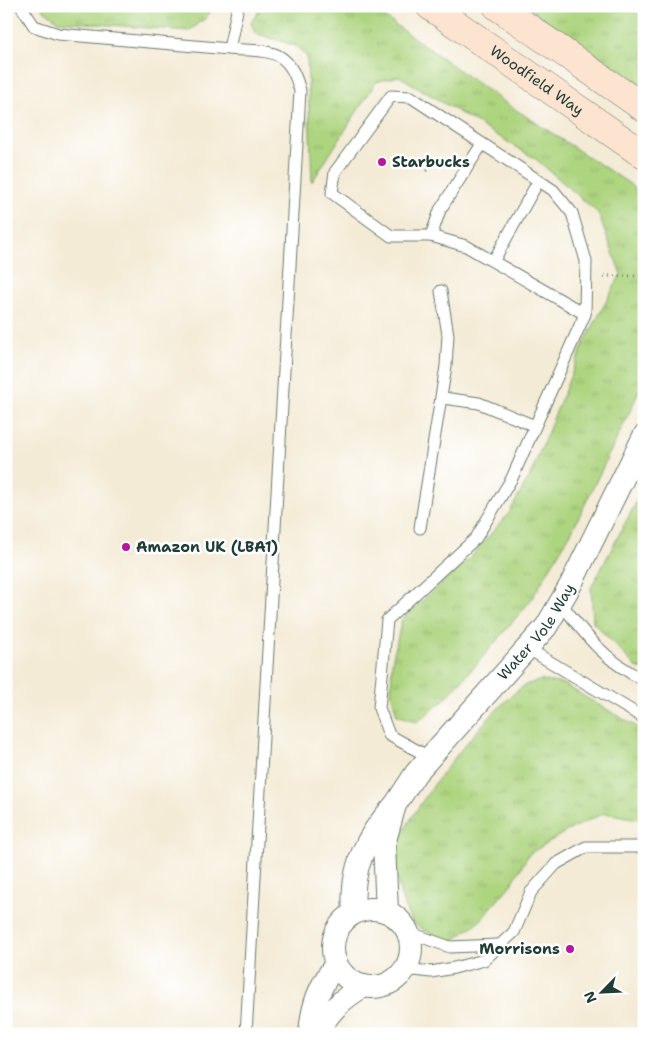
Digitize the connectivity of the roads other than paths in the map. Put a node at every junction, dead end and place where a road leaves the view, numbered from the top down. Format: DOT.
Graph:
graph roads {
  1 [pos="21,6"];
  2 [pos="238,6"];
  3 [pos="430,6"];
  4 [pos="497,6"];
  5 [pos="229,49"];
  6 [pos="644,108"];
  7 [pos="482,144"];
  8 [pos="644,155"];
  9 [pos="539,180"];
  10 [pos="431,236"];
  11 [pos="494,260"];
  12 [pos="442,292"];
  13 [pos="585,314"];
  14 [pos="443,398"];
  15 [pos="535,426"];
  16 [pos="644,436"];
  17 [pos="420,528"];
  18 [pos="560,602"];
  19 [pos="527,648"];
  20 [pos="644,680"];
  21 [pos="644,718"];
  22 [pos="429,758"];
  23 [pos="395,805"];
  24 [pos="644,847"];
  25 [pos="354,912"];
  26 [pos="387,912"];
  27 [pos="408,932"];
  28 [pos="497,946"];
  29 [pos="336,964"];
  30 [pos="405,969"];
  31 [pos="364,986"];
  32 [pos="246,1034"];
  33 [pos="310,1034"];
  34 [pos="316,1034"];
  1 -- 5 [label="lane"];
  2 -- 5 [label="lane"];
  3 -- 8 [label="street, Woodfield Way"];
  4 -- 6 [label="street"];
  5 -- 32 [label="lane"];
  7 -- 9 [label="lane"];
  7 -- 10 [label="lane"];
  7 -- 10 [label="lane"];
  9 -- 11 [label="lane"];
  9 -- 13 [label="lane"];
  10 -- 11 [label="lane"];
  11 -- 13 [label="lane"];
  12 -- 14 [label="lane"];
  13 -- 15 [label="lane"];
  14 -- 15 [label="lane"];
  14 -- 17 [label="lane"];
  15 -- 22 [label="lane"];
  16 -- 18 [label="street, Water Vole Way"];
  18 -- 19 [label="street, Water Vole Way"];
  18 -- 20 [label="lane"];
  19 -- 21 [label="lane"];
  19 -- 22 [label="street, Water Vole Way"];
  22 -- 23 [label="street, Water Vole Way"];
  23 -- 25 [label="street, Water Vole Way"];
  23 -- 26 [label="street, Water Vole Way"];
  24 -- 28 [label="lane"];
  25 -- 26 [label="street"];
  25 -- 29 [label="street"];
  26 -- 27 [label="street"];
  27 -- 28 [label="lane"];
  27 -- 30 [label="street"];
  28 -- 30 [label="lane"];
  29 -- 31 [label="street"];
  29 -- 33 [label="street"];
  30 -- 31 [label="street"];
  31 -- 34 [label="street"];
}
